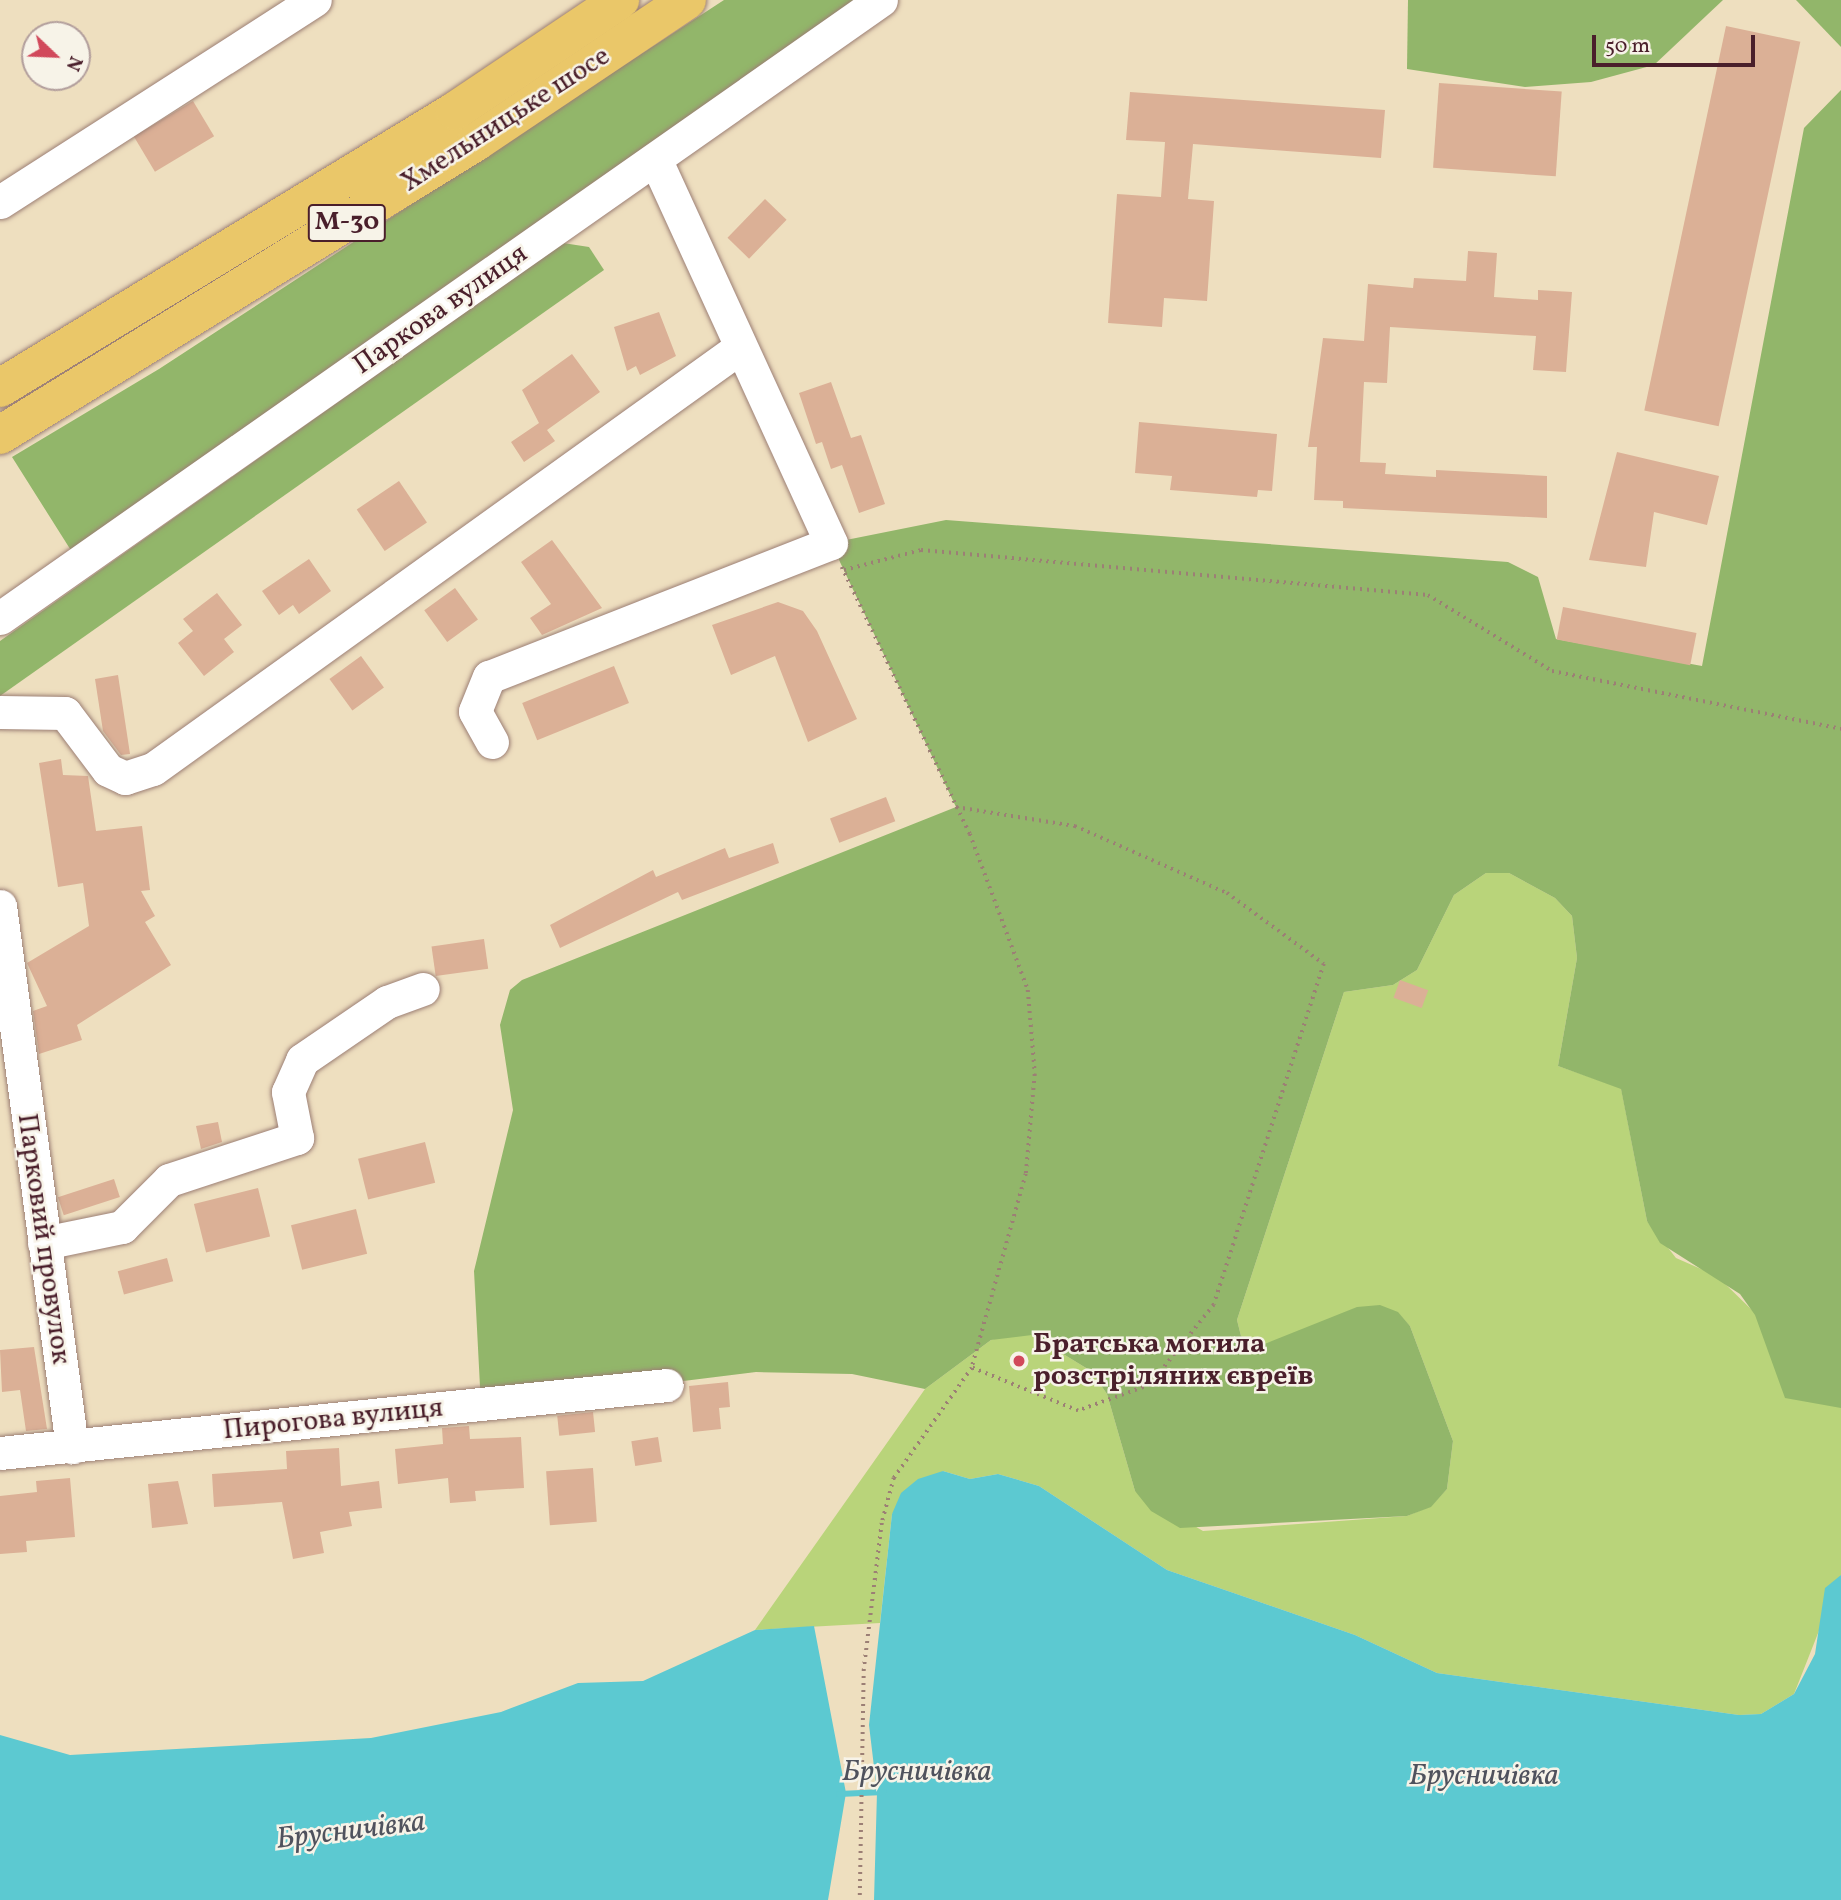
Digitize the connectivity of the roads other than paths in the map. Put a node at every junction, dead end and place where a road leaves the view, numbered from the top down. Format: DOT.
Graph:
graph roads {
  1 [pos="315,0"];
  2 [pos="620,0"];
  3 [pos="687,0"];
  4 [pos="881,0"];
  5 [pos="656,160"];
  6 [pos="0,202"];
  7 [pos="738,348"];
  8 [pos="0,388"];
  9 [pos="0,435"];
  10 [pos="0,618"];
  11 [pos="0,712"];
  12 [pos="492,742"];
  13 [pos="0,906"];
  14 [pos="423,989"];
  15 [pos="44,1243"];
  16 [pos="667,1385"];
  17 [pos="72,1447"];
  18 [pos="0,1453"];
  1 -- 6 [label="street"];
  2 -- 8 [label="highway, Хмельницьке шосе / М-30"];
  3 -- 9 [label="highway, Хмельницьке шосе / М-30"];
  4 -- 5 [label="street, Паркова вулиця"];
  5 -- 7 [label="street"];
  5 -- 10 [label="street, Паркова вулиця"];
  7 -- 11 [label="street"];
  7 -- 12 [label="street"];
  13 -- 15 [label="street, Парковий провулок"];
  14 -- 15 [label="street"];
  15 -- 17 [label="street, Парковий провулок"];
  16 -- 17 [label="street, Пирогова вулиця"];
  17 -- 18 [label="street, Пирогова вулиця"];
}
